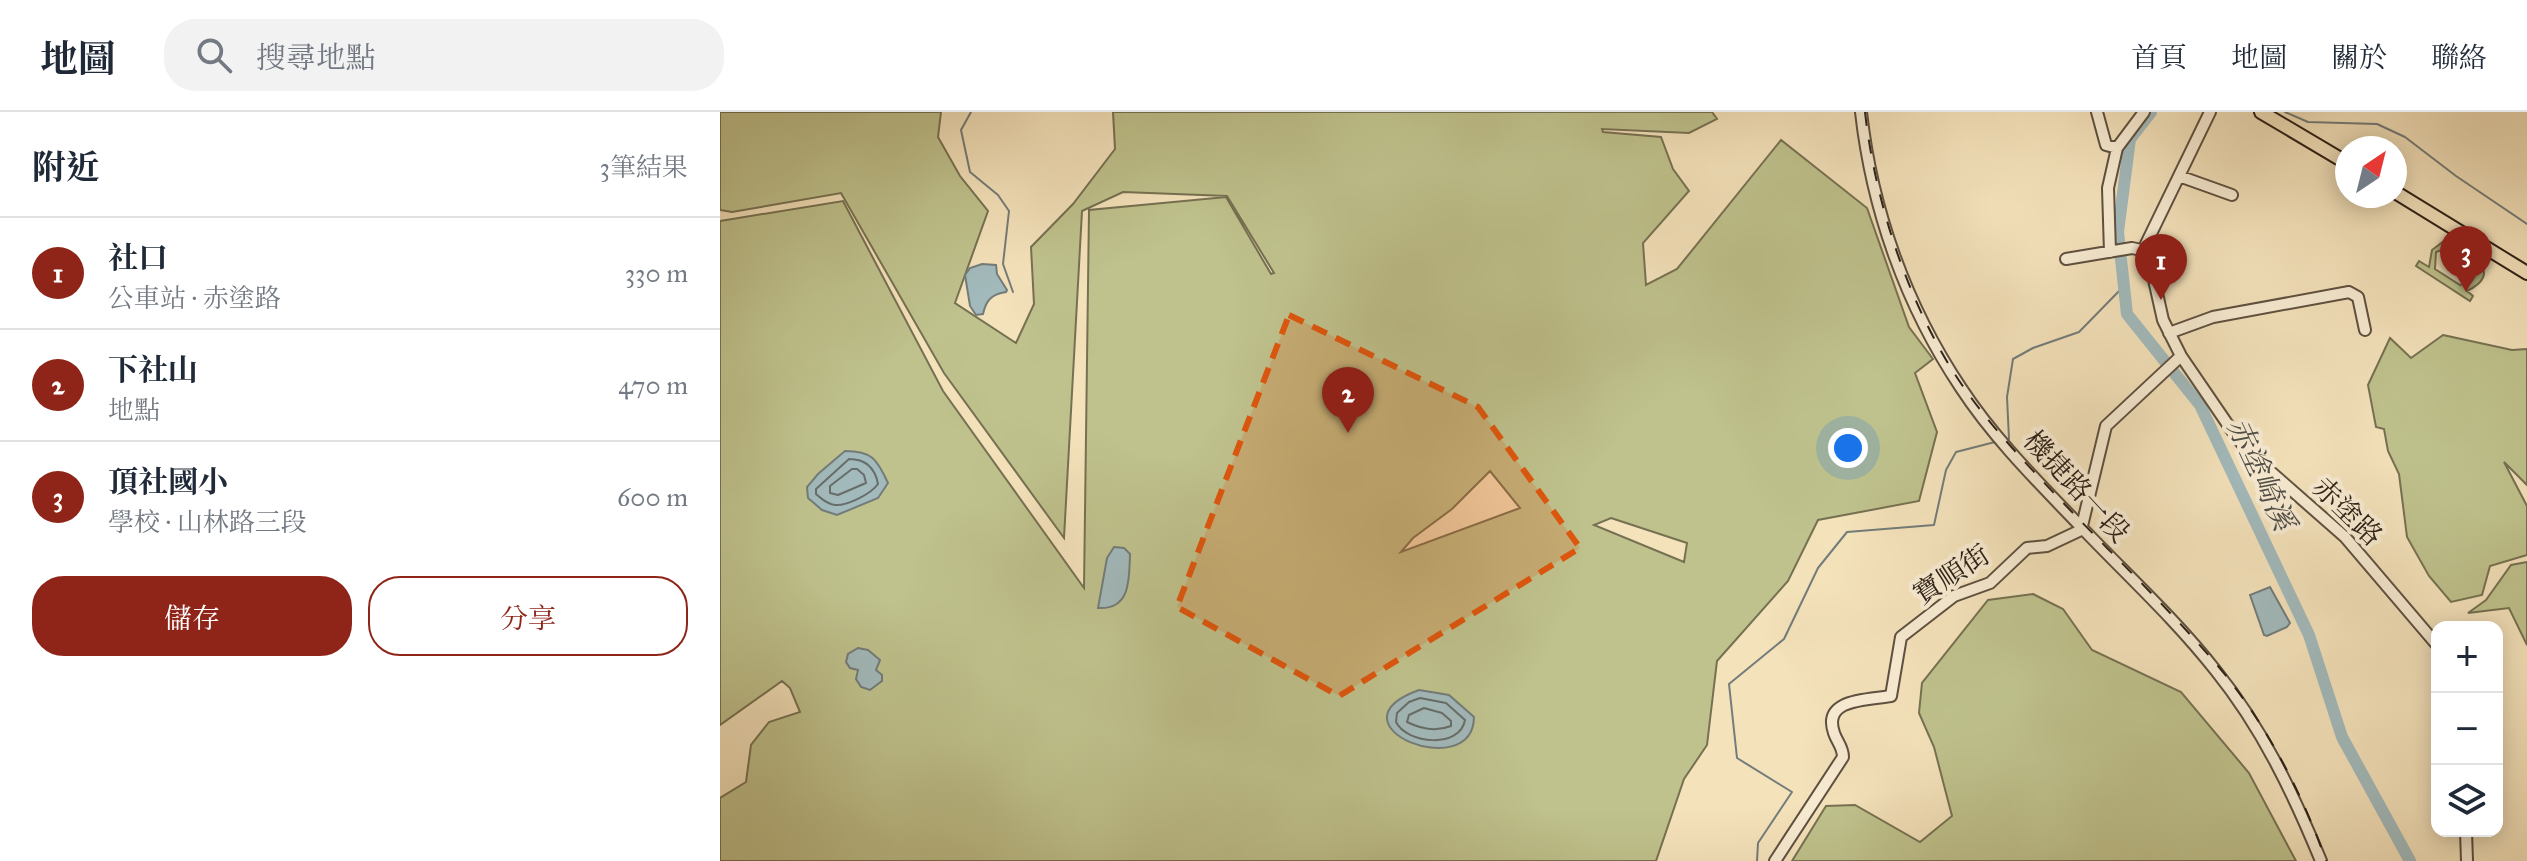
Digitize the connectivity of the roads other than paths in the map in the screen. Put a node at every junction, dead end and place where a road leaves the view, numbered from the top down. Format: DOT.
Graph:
graph roads {
  1 [pos="1861,112"];
  2 [pos="2097,112"];
  3 [pos="2144,112"];
  4 [pos="2210,112"];
  5 [pos="2261,112"];
  6 [pos="2117,148"];
  7 [pos="2335,156"];
  8 [pos="2179,176"];
  9 [pos="2232,195"];
  10 [pos="2407,199"];
  11 [pos="2146,251"];
  12 [pos="2112,252"];
  13 [pos="2066,259"];
  14 [pos="2527,273"];
  15 [pos="2365,330"];
  16 [pos="2169,333"];
  17 [pos="2179,359"];
  18 [pos="2082,528"];
  19 [pos="2431,638"];
  20 [pos="2466,837"];
  21 [pos="1775,861"];
  22 [pos="2321,861"];
  23 [pos="2467,861"];
  1 -- 18 [label="street, 機捷路一段"];
  2 -- 6 [label="street"];
  3 -- 6 [label="street"];
  4 -- 8 [label="street"];
  5 -- 7 [label="main road"];
  6 -- 12 [label="street"];
  8 -- 9 [label="street"];
  8 -- 11 [label="street"];
  10 -- 14 [label="main road"];
  11 -- 12 [label="street"];
  11 -- 16 [label="street, 赤塗路"];
  12 -- 13 [label="street"];
  15 -- 16 [label="street"];
  16 -- 17 [label="street, 赤塗路"];
  17 -- 18 [label="street"];
  17 -- 19 [label="street, 赤塗路"];
  18 -- 21 [label="street, 寶順街"];
  18 -- 22 [label="street, 機捷路一段"];
  20 -- 23 [label="street"];
}
